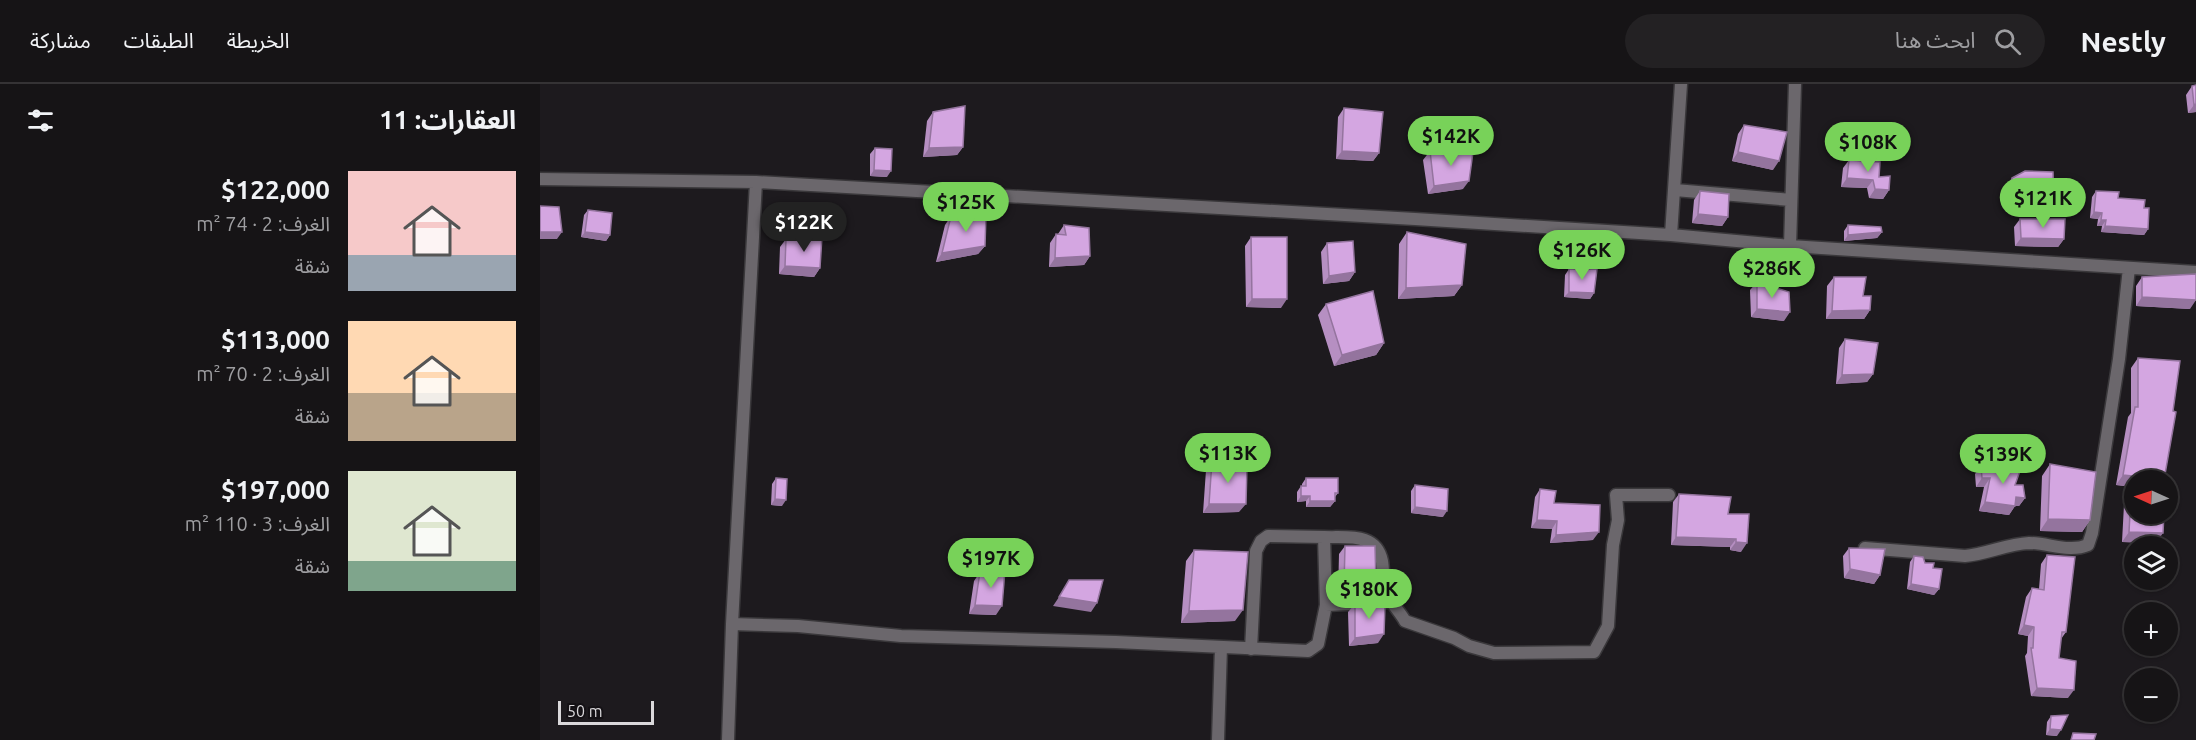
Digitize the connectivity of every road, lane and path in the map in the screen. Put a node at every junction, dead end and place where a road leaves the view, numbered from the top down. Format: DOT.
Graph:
graph roads {
  1 [pos="1681,84"];
  2 [pos="1795,84"];
  3 [pos="540,179"];
  4 [pos="756,182"];
  5 [pos="1675,190"];
  6 [pos="1791,200"];
  7 [pos="1671,236"];
  8 [pos="1790,246"];
  9 [pos="2129,268"];
  10 [pos="2196,272"];
  11 [pos="1669,495"];
  12 [pos="1324,537"];
  13 [pos="1865,548"];
  14 [pos="1394,602"];
  15 [pos="1326,605"];
  16 [pos="732,624"];
  17 [pos="1221,647"];
  18 [pos="1251,649"];
  19 [pos="728,740"];
  20 [pos="1218,740"];
  1 -- 5 [label="street"];
  2 -- 6 [label="street"];
  3 -- 4 [label="street"];
  4 -- 7 [label="street"];
  4 -- 16 [label="street"];
  5 -- 6 [label="street"];
  5 -- 7 [label="street"];
  6 -- 8 [label="street"];
  7 -- 8 [label="street"];
  8 -- 9 [label="street"];
  9 -- 10 [label="street"];
  9 -- 13 [label="street"];
  11 -- 14 [label="street"];
  12 -- 14 [label="street"];
  12 -- 15 [label="street"];
  12 -- 18 [label="street"];
  14 -- 15 [label="street"];
  15 -- 18 [label="street"];
  16 -- 17 [label="street"];
  16 -- 19 [label="street"];
  17 -- 18 [label="street"];
  17 -- 20 [label="street"];
}
